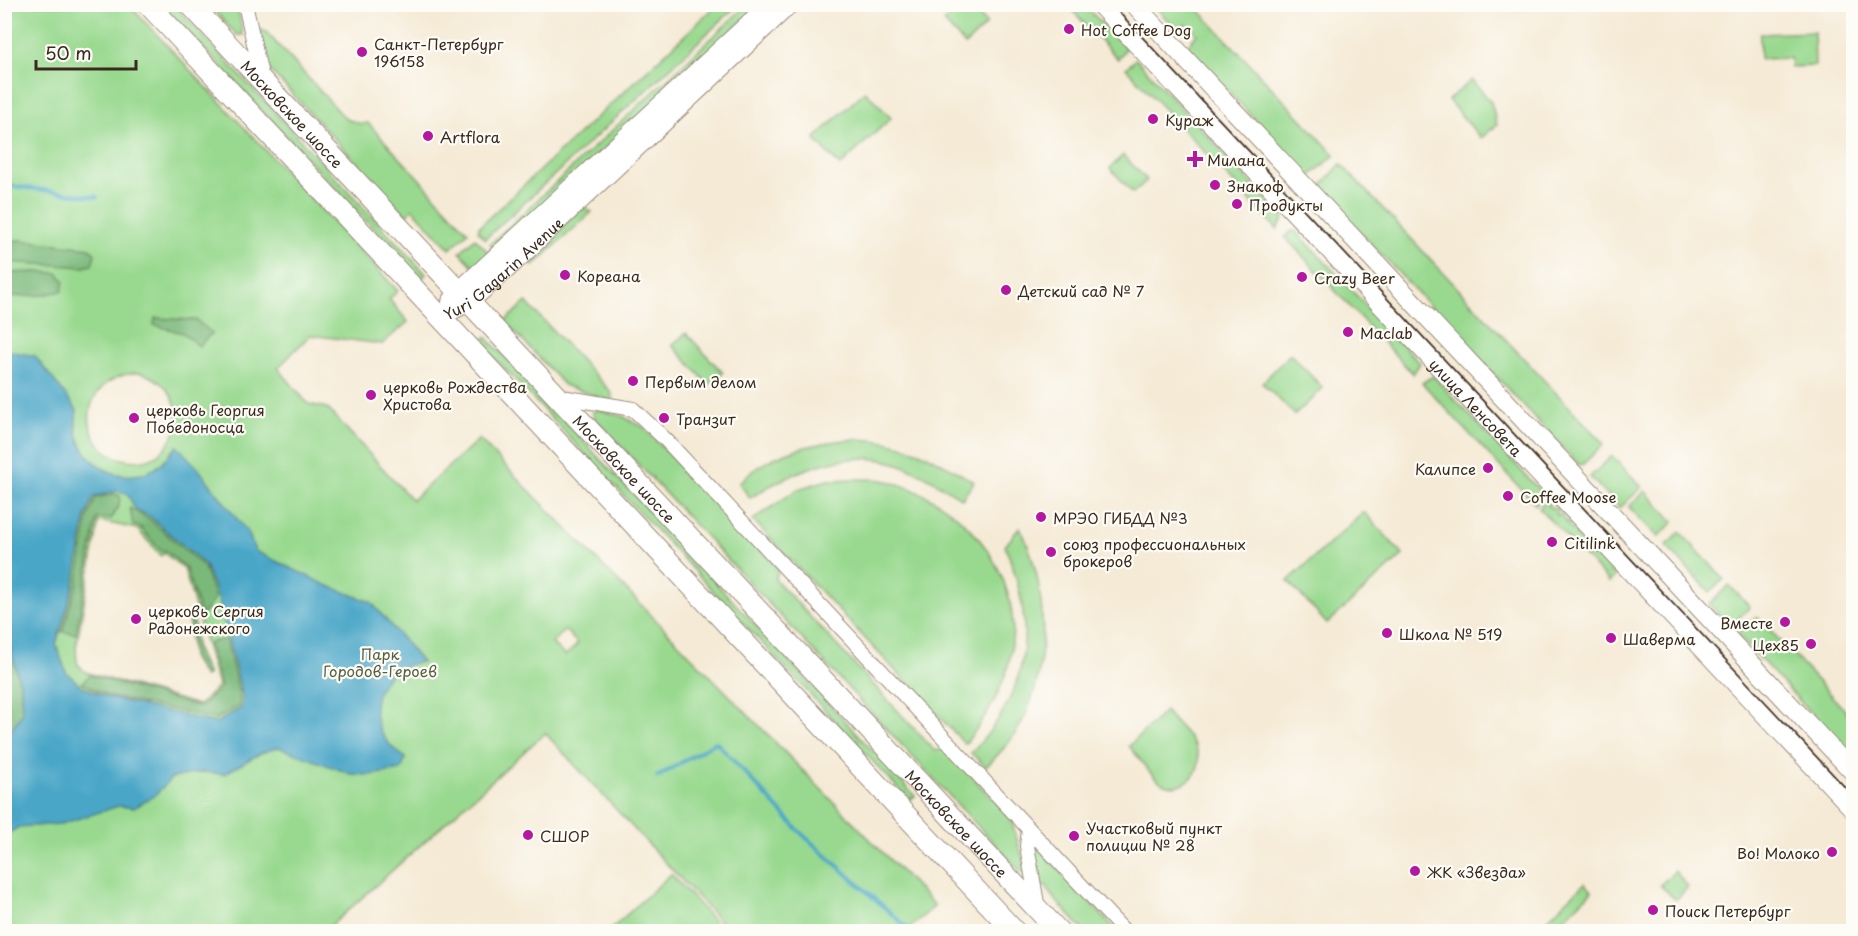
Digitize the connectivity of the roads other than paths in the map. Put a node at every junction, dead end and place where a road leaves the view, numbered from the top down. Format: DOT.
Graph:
graph roads {
  1 [pos="148,4"];
  2 [pos="190,4"];
  3 [pos="244,4"];
  4 [pos="770,4"];
  5 [pos="790,4"];
  6 [pos="1099,4"];
  7 [pos="1134,4"];
  8 [pos="262,81"];
  9 [pos="464,297"];
  10 [pos="439,317"];
  11 [pos="556,396"];
  12 [pos="1854,773"];
  13 [pos="1854,810"];
  14 [pos="1029,830"];
  15 [pos="1038,909"];
  16 [pos="1015,932"];
  17 [pos="1059,932"];
  18 [pos="1125,932"];
  1 -- 10 [label="main road"];
  2 -- 8 [label="main road, Московское шоссе"];
  3 -- 8 [label="street"];
  4 -- 9 [label="street, Yuri Gagarin Avenue"];
  5 -- 9 [label="street, Yuri Gagarin Avenue"];
  6 -- 13 [label="street, улица Ленсовета"];
  7 -- 12 [label="street, улица Ленсовета"];
  8 -- 9 [label="main road, Московское шоссе"];
  9 -- 10 [label="street, Yuri Gagarin Avenue"];
  9 -- 11 [label="main road, Московское шоссе"];
  10 -- 16 [label="main road"];
  11 -- 14 [label="street"];
  11 -- 15 [label="main road, Московское шоссе"];
  14 -- 15 [label="street"];
  14 -- 18 [label="street"];
  15 -- 17 [label="main road, Московское шоссе"];
}
